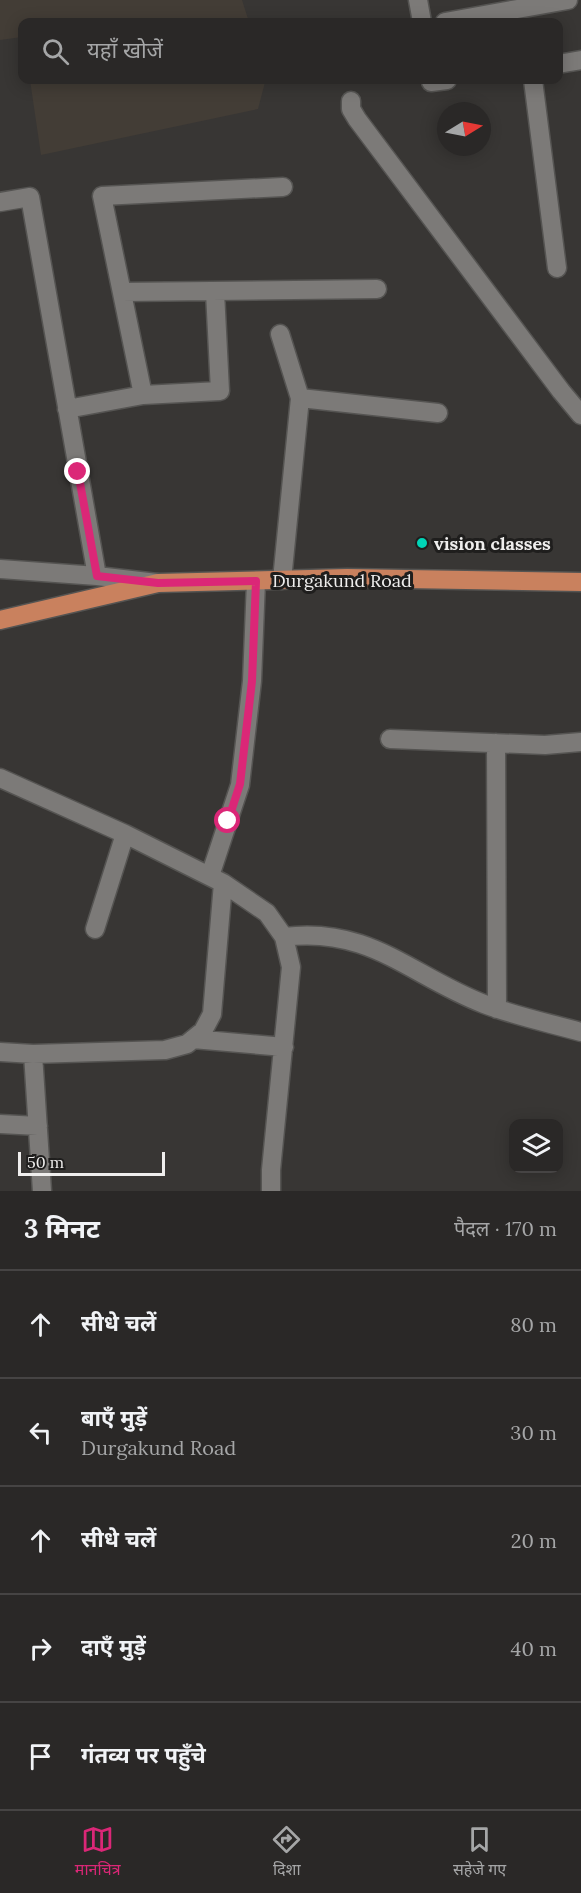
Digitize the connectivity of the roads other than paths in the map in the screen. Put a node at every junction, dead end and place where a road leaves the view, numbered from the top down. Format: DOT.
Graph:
graph roads {
  1 [pos="418,0"];
  2 [pos="568,0"];
  3 [pos="421,18"];
  4 [pos="467,18"];
  5 [pos="581,60"];
  6 [pos="563,63"];
  7 [pos="534,84"];
  8 [pos="351,101"];
  9 [pos="283,187"];
  10 [pos="0,202"];
  11 [pos="557,268"];
  12 [pos="377,289"];
  13 [pos="122,292"];
  14 [pos="215,292"];
  15 [pos="280,334"];
  16 [pos="143,395"];
  17 [pos="300,398"];
  18 [pos="67,409"];
  19 [pos="438,413"];
  20 [pos="581,415"];
  21 [pos="0,569"];
  22 [pos="97,576"];
  23 [pos="282,580"];
  24 [pos="256,581"];
  25 [pos="581,582"];
  26 [pos="158,583"];
  27 [pos="0,621"];
  28 [pos="390,739"];
  29 [pos="581,742"];
  30 [pos="496,743"];
  31 [pos="0,778"];
  32 [pos="125,834"];
  33 [pos="217,879"];
  34 [pos="95,929"];
  35 [pos="284,937"];
  36 [pos="497,1008"];
  37 [pos="581,1032"];
  38 [pos="192,1039"];
  39 [pos="284,1047"];
  40 [pos="0,1052"];
  41 [pos="33,1054"];
  42 [pos="0,1124"];
  43 [pos="38,1126"];
  44 [pos="42,1191"];
  45 [pos="271,1191"];
  1 -- 3 [label="street"];
  2 -- 4 [label="street"];
  5 -- 6 [label="street"];
  7 -- 11 [label="street"];
  8 -- 20 [label="street"];
  9 -- 13 [label="street"];
  10 -- 18 [label="street"];
  12 -- 14 [label="street"];
  13 -- 14 [label="street"];
  13 -- 16 [label="street"];
  14 -- 16 [label="street"];
  15 -- 17 [label="street"];
  16 -- 18 [label="street"];
  17 -- 19 [label="street"];
  17 -- 23 [label="street"];
  18 -- 22 [label="street"];
  21 -- 22 [label="street"];
  22 -- 26 [label="street"];
  23 -- 24 [label="main road, Durgakund Road"];
  23 -- 25 [label="main road, Durgakund Road"];
  24 -- 26 [label="main road, Durgakund Road"];
  24 -- 33 [label="street"];
  26 -- 27 [label="main road, Durgakund Road"];
  28 -- 30 [label="street"];
  29 -- 30 [label="street"];
  30 -- 36 [label="street"];
  31 -- 32 [label="street"];
  32 -- 33 [label="street"];
  32 -- 34 [label="street"];
  33 -- 35 [label="street"];
  33 -- 38 [label="street"];
  35 -- 36 [label="street"];
  35 -- 39 [label="street"];
  36 -- 37 [label="street"];
  38 -- 39 [label="street"];
  38 -- 41 [label="street"];
  39 -- 45 [label="street"];
  40 -- 41 [label="street"];
  41 -- 43 [label="street"];
  42 -- 43 [label="street"];
  43 -- 44 [label="street"];
}
